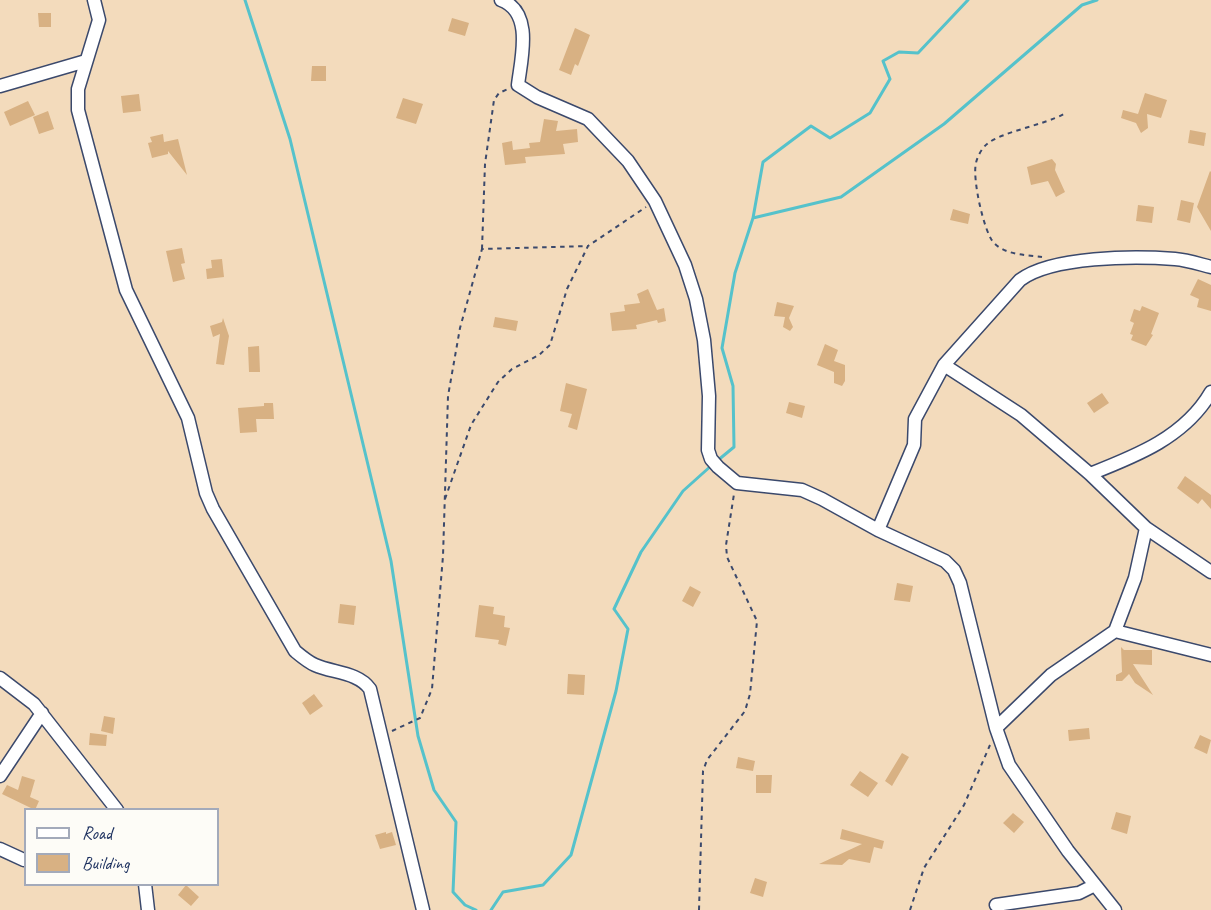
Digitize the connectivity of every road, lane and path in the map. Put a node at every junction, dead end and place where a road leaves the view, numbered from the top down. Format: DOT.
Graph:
graph roads {
  1 [pos="94,0"];
  2 [pos="501,0"];
  3 [pos="86,61"];
  4 [pos="518,85"];
  5 [pos="0,86"];
  6 [pos="1064,114"];
  7 [pos="655,201"];
  8 [pos="588,246"];
  9 [pos="482,249"];
  10 [pos="1051,258"];
  11 [pos="1211,267"];
  12 [pos="944,365"];
  13 [pos="1211,392"];
  14 [pos="1090,474"];
  15 [pos="737,483"];
  16 [pos="444,501"];
  17 [pos="1146,528"];
  18 [pos="879,530"];
  19 [pos="1211,572"];
  20 [pos="1115,631"];
  21 [pos="1211,655"];
  22 [pos="0,678"];
  23 [pos="42,713"];
  24 [pos="402,727"];
  25 [pos="996,728"];
  26 [pos="0,777"];
  27 [pos="115,808"];
  28 [pos="0,849"];
  29 [pos="24,860"];
  30 [pos="1095,885"];
  31 [pos="145,886"];
  32 [pos="996,905"];
  33 [pos="148,910"];
  34 [pos="423,910"];
  35 [pos="699,910"];
  36 [pos="910,910"];
  37 [pos="1115,910"];
  1 -- 3 [label="street"];
  2 -- 4 [label="street"];
  3 -- 5 [label="street"];
  3 -- 34 [label="street"];
  4 -- 7 [label="street"];
  4 -- 9 [label="path"];
  6 -- 10 [label="path"];
  7 -- 8 [label="path"];
  7 -- 15 [label="street"];
  8 -- 9 [label="path"];
  8 -- 16 [label="path"];
  9 -- 16 [label="path"];
  11 -- 12 [label="street"];
  12 -- 14 [label="street"];
  12 -- 18 [label="street"];
  13 -- 14 [label="street"];
  14 -- 17 [label="street"];
  15 -- 18 [label="street"];
  15 -- 35 [label="path"];
  16 -- 24 [label="path"];
  17 -- 19 [label="street"];
  17 -- 20 [label="street"];
  18 -- 25 [label="street"];
  20 -- 21 [label="street"];
  20 -- 25 [label="street"];
  22 -- 23 [label="street"];
  23 -- 26 [label="street"];
  23 -- 27 [label="street"];
  25 -- 30 [label="street"];
  25 -- 36 [label="path"];
  28 -- 29 [label="street"];
  30 -- 32 [label="street"];
  30 -- 37 [label="street"];
  31 -- 33 [label="street"];
}
